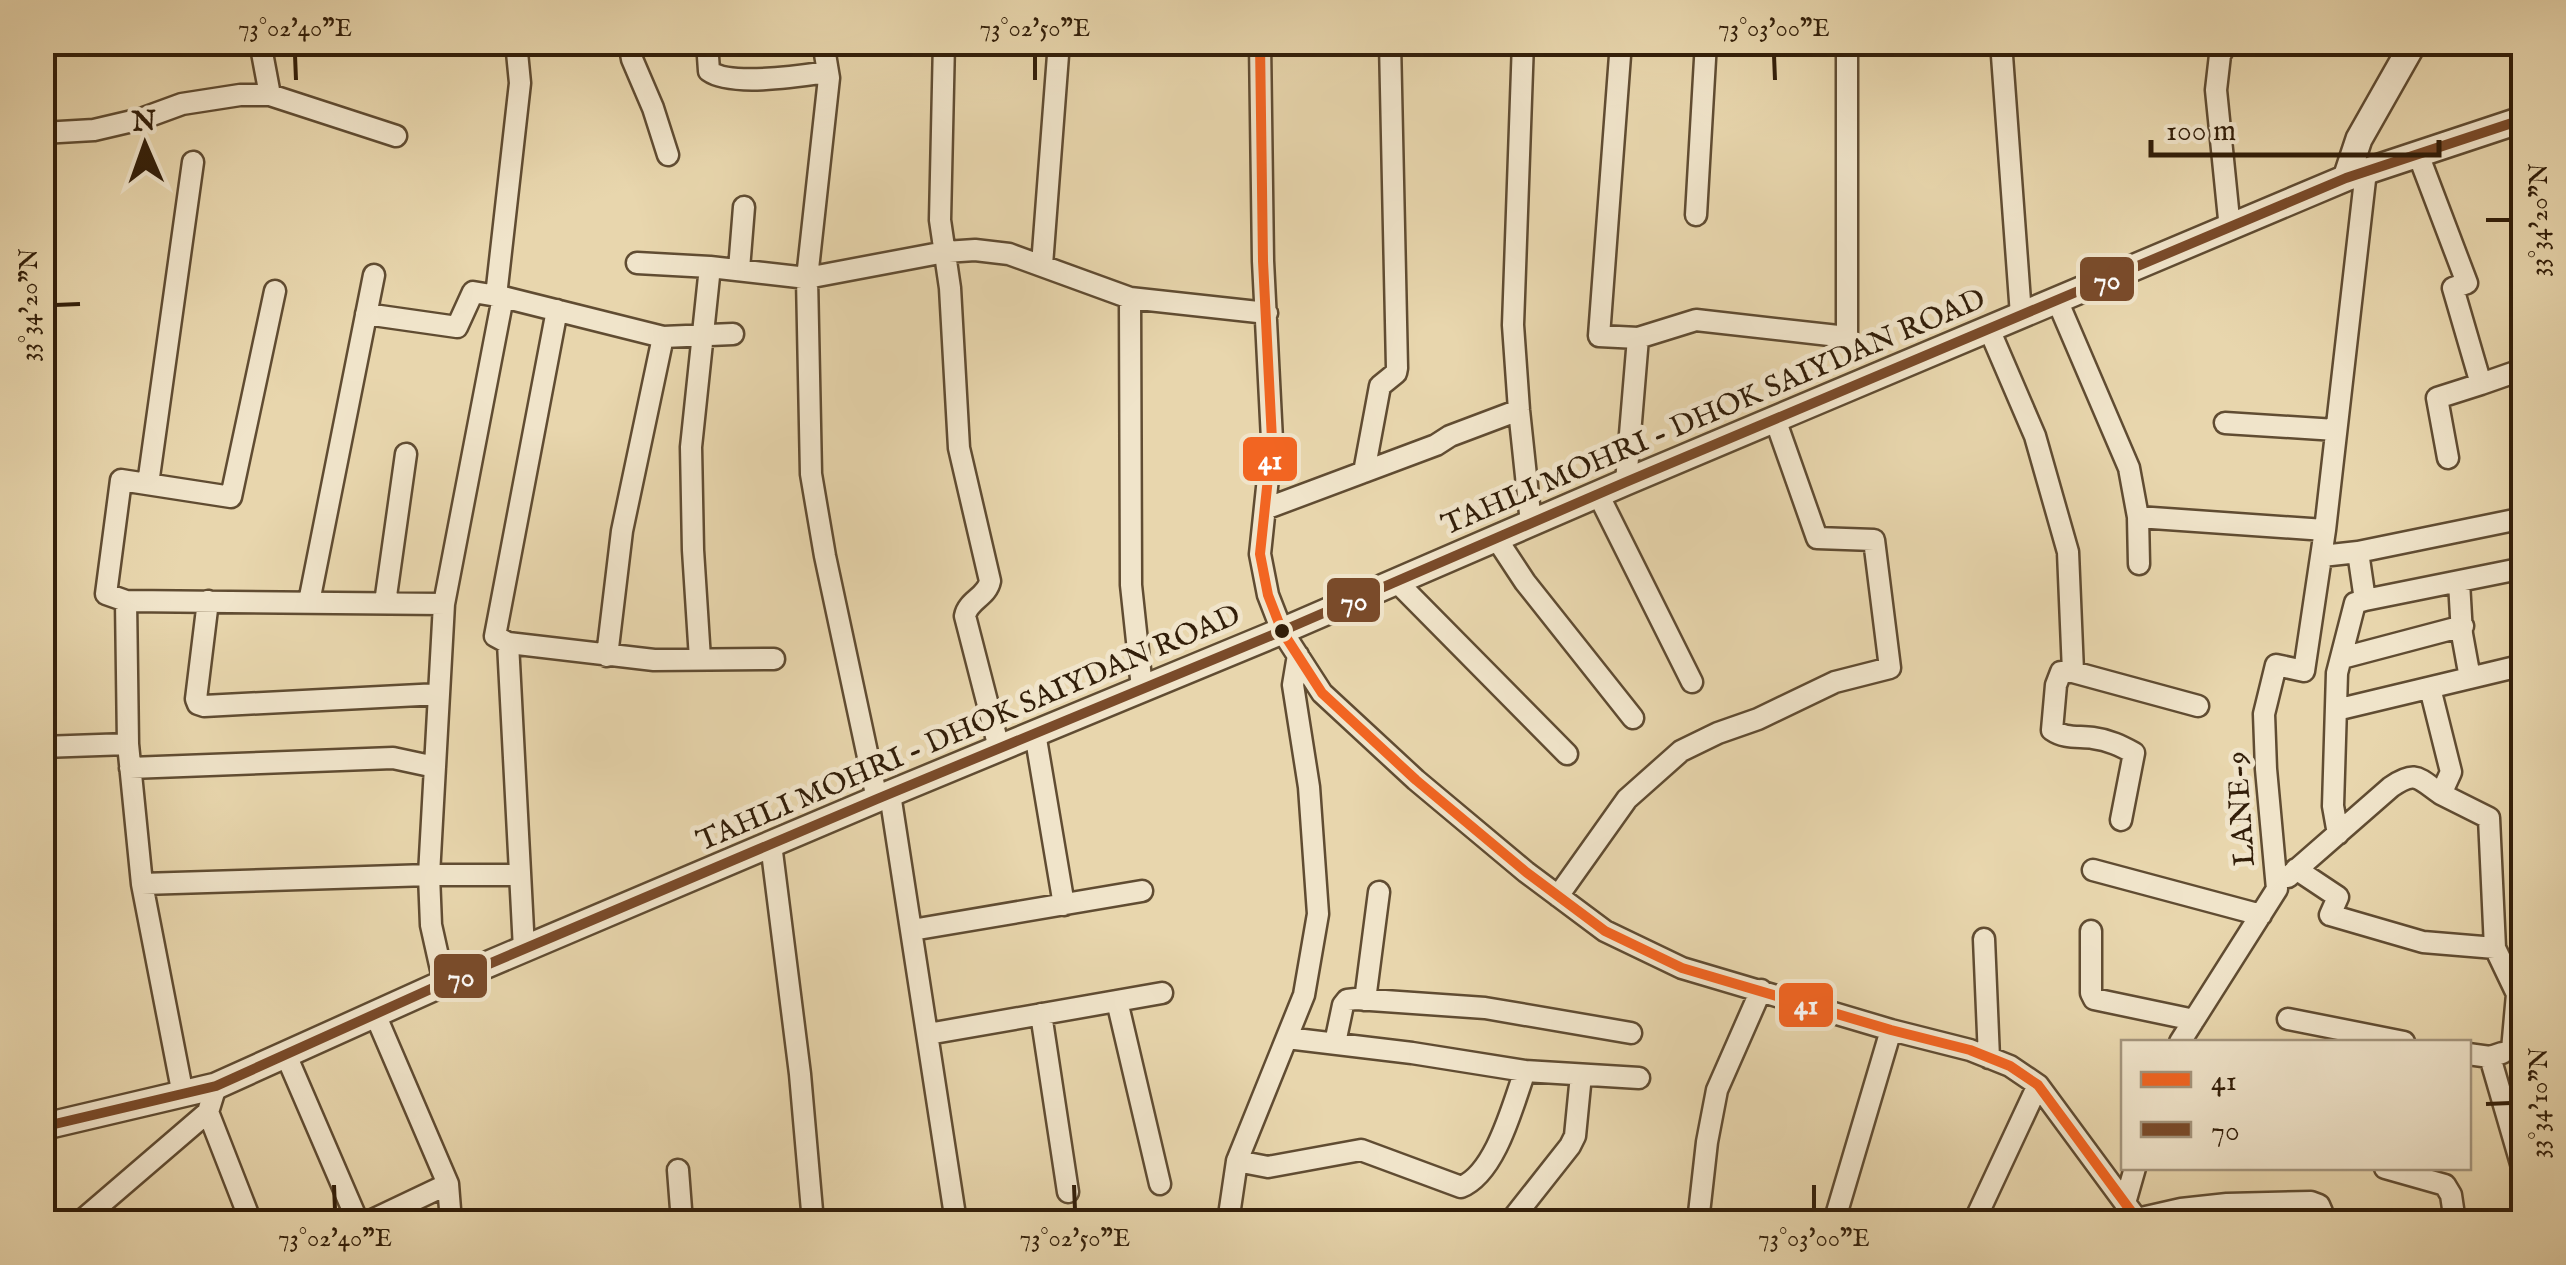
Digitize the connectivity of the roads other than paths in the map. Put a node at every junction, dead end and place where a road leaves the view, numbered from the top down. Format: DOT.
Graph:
graph roads {
  1 [pos="260,42"];
  2 [pos="516,42"];
  3 [pos="629,42"];
  4 [pos="707,42"];
  5 [pos="822,42"];
  6 [pos="944,42"];
  7 [pos="1059,42"];
  8 [pos="1260,42"];
  9 [pos="1390,42"];
  10 [pos="1523,42"];
  11 [pos="1621,42"];
  12 [pos="1706,42"];
  13 [pos="1848,42"];
  14 [pos="2001,42"];
  15 [pos="2228,42"];
  16 [pos="2406,45"];
  17 [pos="828,72"];
  18 [pos="270,95"];
  19 [pos="2524,119"];
  20 [pos="42,133"];
  21 [pos="396,136"];
  22 [pos="668,154"];
  23 [pos="2418,154"];
  24 [pos="193,162"];
  25 [pos="2356,175"];
  26 [pos="744,207"];
  27 [pos="1696,215"];
  28 [pos="2230,229"];
  29 [pos="945,252"];
  30 [pos="637,264"];
  31 [pos="1042,265"];
  32 [pos="710,267"];
  33 [pos="739,269"];
  34 [pos="374,275"];
  35 [pos="807,278"];
  36 [pos="275,291"];
  37 [pos="500,296"];
  38 [pos="1130,298"];
  39 [pos="2058,300"];
  40 [pos="557,310"];
  41 [pos="1267,313"];
  42 [pos="366,314"];
  43 [pos="2021,315"];
  44 [pos="1989,328"];
  45 [pos="733,334"];
  46 [pos="703,336"];
  47 [pos="663,337"];
  48 [pos="1638,338"];
  49 [pos="2524,369"];
  50 [pos="2480,384"];
  51 [pos="1519,410"];
  52 [pos="1776,419"];
  53 [pos="2225,423"];
  54 [pos="2336,430"];
  55 [pos="406,454"];
  56 [pos="2448,458"];
  57 [pos="1364,472"];
  58 [pos="1626,482"];
  59 [pos="148,484"];
  60 [pos="1598,494"];
  61 [pos="1265,509"];
  62 [pos="2138,517"];
  63 [pos="2524,518"];
  64 [pos="1531,523"];
  65 [pos="2325,530"];
  66 [pos="1496,538"];
  67 [pos="2358,552"];
  68 [pos="2322,556"];
  69 [pos="2139,564"];
  70 [pos="2524,568"];
  71 [pos="1396,582"];
  72 [pos="2459,582"];
  73 [pos="2365,600"];
  74 [pos="126,601"];
  75 [pos="208,601"];
  76 [pos="310,602"];
  77 [pos="385,603"];
  78 [pos="444,604"];
  79 [pos="2463,626"];
  80 [pos="1282,631"];
  81 [pos="508,642"];
  82 [pos="607,656"];
  83 [pos="1298,656"];
  84 [pos="2342,658"];
  85 [pos="700,659"];
  86 [pos="774,660"];
  87 [pos="2524,666"];
  88 [pos="2073,672"];
  89 [pos="2470,678"];
  90 [pos="1692,682"];
  91 [pos="1142,688"];
  92 [pos="2430,688"];
  93 [pos="439,694"];
  94 [pos="2198,706"];
  95 [pos="2336,710"];
  96 [pos="1633,718"];
  97 [pos="1035,733"];
  98 [pos="128,744"];
  99 [pos="42,747"];
  100 [pos="999,748"];
  101 [pos="1567,754"];
  102 [pos="436,767"];
  103 [pos="130,768"];
  104 [pos="2441,794"];
  105 [pos="884,796"];
  106 [pos="2121,820"];
  107 [pos="2338,834"];
  108 [pos="771,844"];
  109 [pos="2296,869"];
  110 [pos="2093,870"];
  111 [pos="430,875"];
  112 [pos="520,875"];
  113 [pos="142,884"];
  114 [pos="2277,890"];
  115 [pos="1142,892"];
  116 [pos="1379,892"];
  117 [pos="1558,896"];
  118 [pos="1064,905"];
  119 [pos="2260,915"];
  120 [pos="912,930"];
  121 [pos="2091,931"];
  122 [pos="1984,939"];
  123 [pos="2495,948"];
  124 [pos="524,949"];
  125 [pos="444,983"];
  126 [pos="1761,990"];
  127 [pos="1162,993"];
  128 [pos="1365,1000"];
  129 [pos="1117,1001"];
  130 [pos="375,1014"];
  131 [pos="1040,1014"];
  132 [pos="2194,1020"];
  133 [pos="2288,1020"];
  134 [pos="1891,1030"];
  135 [pos="1631,1033"];
  136 [pos="928,1034"];
  137 [pos="1287,1038"];
  138 [pos="2181,1040"];
  139 [pos="2393,1040"];
  140 [pos="1335,1044"];
  141 [pos="2518,1048"];
  142 [pos="286,1055"];
  143 [pos="2479,1056"];
  144 [pos="1989,1058"];
  145 [pos="1525,1071"];
  146 [pos="1581,1074"];
  147 [pos="1639,1078"];
  148 [pos="216,1086"];
  149 [pos="2038,1086"];
  150 [pos="183,1095"];
  151 [pos="208,1112"];
  152 [pos="42,1126"];
  153 [pos="1238,1161"];
  154 [pos="678,1170"];
  155 [pos="2135,1170"];
  156 [pos="2392,1170"];
  157 [pos="2524,1174"];
  158 [pos="448,1184"];
  159 [pos="1160,1184"];
  160 [pos="1068,1192"];
  161 [pos="2134,1215"];
  162 [pos="80,1222"];
  163 [pos="251,1222"];
  164 [pos="358,1222"];
  165 [pos="368,1222"];
  166 [pos="451,1222"];
  167 [pos="682,1222"];
  168 [pos="813,1222"];
  169 [pos="956,1222"];
  170 [pos="1228,1222"];
  171 [pos="1510,1222"];
  172 [pos="1698,1222"];
  173 [pos="1834,1222"];
  174 [pos="1974,1222"];
  175 [pos="2320,1222"];
  176 [pos="2456,1222"];
  1 -- 18 [label="street"];
  2 -- 37 [label="street"];
  3 -- 22 [label="street"];
  4 -- 17 [label="street"];
  5 -- 17 [label="street"];
  6 -- 29 [label="street"];
  7 -- 31 [label="street"];
  8 -- 41 [label="street"];
  9 -- 57 [label="street"];
  10 -- 51 [label="street"];
  11 -- 48 [label="street"];
  12 -- 27 [label="street"];
  13 -- 48 [label="street"];
  14 -- 43 [label="street"];
  15 -- 28 [label="street"];
  16 -- 25 [label="street"];
  17 -- 35 [label="street"];
  18 -- 20 [label="street"];
  18 -- 21 [label="street"];
  19 -- 23 [label="street, TAHLI MOHRI - DHOK SAIYDAN ROAD"];
  23 -- 25 [label="street, TAHLI MOHRI - DHOK SAIYDAN ROAD"];
  23 -- 50 [label="street"];
  24 -- 59 [label="street"];
  25 -- 28 [label="street, TAHLI MOHRI - DHOK SAIYDAN ROAD"];
  25 -- 54 [label="street"];
  26 -- 33 [label="street"];
  28 -- 39 [label="street, TAHLI MOHRI - DHOK SAIYDAN ROAD"];
  29 -- 31 [label="street"];
  29 -- 35 [label="street"];
  29 -- 100 [label="street"];
  30 -- 32 [label="street"];
  31 -- 38 [label="street"];
  32 -- 33 [label="street"];
  32 -- 46 [label="street"];
  33 -- 35 [label="street"];
  34 -- 42 [label="street"];
  35 -- 105 [label="street"];
  36 -- 59 [label="street"];
  37 -- 40 [label="street"];
  37 -- 42 [label="street"];
  37 -- 78 [label="street"];
  38 -- 41 [label="street"];
  38 -- 91 [label="street"];
  39 -- 43 [label="street, TAHLI MOHRI - DHOK SAIYDAN ROAD"];
  39 -- 62 [label="street"];
  40 -- 47 [label="street"];
  40 -- 81 [label="street"];
  41 -- 61 [label="street"];
  42 -- 76 [label="street"];
  43 -- 44 [label="street, TAHLI MOHRI - DHOK SAIYDAN ROAD"];
  44 -- 52 [label="street, TAHLI MOHRI - DHOK SAIYDAN ROAD"];
  44 -- 88 [label="street"];
  45 -- 46 [label="street"];
  46 -- 47 [label="street"];
  46 -- 85 [label="street"];
  47 -- 82 [label="street"];
  48 -- 58 [label="street"];
  49 -- 50 [label="street"];
  50 -- 56 [label="street"];
  51 -- 57 [label="street"];
  51 -- 64 [label="street"];
  52 -- 58 [label="street, TAHLI MOHRI - DHOK SAIYDAN ROAD"];
  52 -- 117 [label="street"];
  53 -- 54 [label="street"];
  54 -- 65 [label="street"];
  55 -- 77 [label="street"];
  57 -- 61 [label="street"];
  58 -- 60 [label="street, TAHLI MOHRI - DHOK SAIYDAN ROAD"];
  59 -- 74 [label="street"];
  60 -- 64 [label="street, TAHLI MOHRI - DHOK SAIYDAN ROAD"];
  60 -- 90 [label="street"];
  61 -- 80 [label="street"];
  62 -- 65 [label="street"];
  62 -- 69 [label="street"];
  63 -- 67 [label="street"];
  64 -- 66 [label="street, TAHLI MOHRI - DHOK SAIYDAN ROAD"];
  65 -- 68 [label="street"];
  66 -- 71 [label="street, TAHLI MOHRI - DHOK SAIYDAN ROAD"];
  66 -- 96 [label="street"];
  67 -- 68 [label="street"];
  67 -- 73 [label="street"];
  68 -- 114 [label="street, LANE-9"];
  70 -- 72 [label="street"];
  71 -- 80 [label="street, TAHLI MOHRI - DHOK SAIYDAN ROAD"];
  71 -- 101 [label="street"];
  72 -- 73 [label="street"];
  72 -- 79 [label="street"];
  73 -- 84 [label="street"];
  74 -- 75 [label="street"];
  74 -- 98 [label="street"];
  75 -- 76 [label="street"];
  75 -- 93 [label="street"];
  76 -- 77 [label="street"];
  77 -- 78 [label="street"];
  78 -- 93 [label="street"];
  79 -- 84 [label="street"];
  79 -- 89 [label="street"];
  80 -- 83 [label="street"];
  80 -- 91 [label="street, TAHLI MOHRI - DHOK SAIYDAN ROAD"];
  81 -- 82 [label="street"];
  81 -- 112 [label="street"];
  82 -- 85 [label="street"];
  83 -- 117 [label="street"];
  83 -- 137 [label="street"];
  84 -- 95 [label="street"];
  85 -- 86 [label="street"];
  87 -- 89 [label="street"];
  88 -- 94 [label="street"];
  88 -- 106 [label="street"];
  89 -- 92 [label="street"];
  91 -- 97 [label="street, TAHLI MOHRI - DHOK SAIYDAN ROAD"];
  92 -- 95 [label="street"];
  92 -- 104 [label="street"];
  93 -- 102 [label="street"];
  95 -- 107 [label="street"];
  97 -- 100 [label="street, TAHLI MOHRI - DHOK SAIYDAN ROAD"];
  97 -- 118 [label="street"];
  98 -- 99 [label="street"];
  98 -- 103 [label="street"];
  100 -- 105 [label="street, TAHLI MOHRI - DHOK SAIYDAN ROAD"];
  102 -- 103 [label="street"];
  102 -- 111 [label="street"];
  103 -- 113 [label="street"];
  104 -- 107 [label="street"];
  104 -- 123 [label="street"];
  105 -- 108 [label="street, TAHLI MOHRI - DHOK SAIYDAN ROAD"];
  105 -- 120 [label="street"];
  107 -- 109 [label="street"];
  108 -- 124 [label="street, TAHLI MOHRI - DHOK SAIYDAN ROAD"];
  108 -- 168 [label="street"];
  109 -- 114 [label="street"];
  109 -- 123 [label="street"];
  110 -- 119 [label="street"];
  111 -- 112 [label="street"];
  111 -- 113 [label="street"];
  111 -- 125 [label="street"];
  112 -- 124 [label="street"];
  113 -- 150 [label="street"];
  114 -- 119 [label="street, LANE-9"];
  115 -- 118 [label="street"];
  116 -- 128 [label="street"];
  117 -- 126 [label="street"];
  118 -- 120 [label="street"];
  119 -- 132 [label="street, LANE-9"];
  120 -- 136 [label="street"];
  121 -- 132 [label="street"];
  122 -- 144 [label="street"];
  123 -- 141 [label="street"];
  124 -- 125 [label="street, TAHLI MOHRI - DHOK SAIYDAN ROAD"];
  125 -- 130 [label="street, TAHLI MOHRI - DHOK SAIYDAN ROAD"];
  126 -- 134 [label="street"];
  126 -- 172 [label="street"];
  127 -- 129 [label="street"];
  128 -- 135 [label="street"];
  128 -- 140 [label="street"];
  129 -- 131 [label="street"];
  129 -- 159 [label="street"];
  130 -- 142 [label="street, TAHLI MOHRI - DHOK SAIYDAN ROAD"];
  130 -- 158 [label="street"];
  131 -- 136 [label="street"];
  131 -- 160 [label="street"];
  132 -- 138 [label="street, LANE-9"];
  133 -- 139 [label="street"];
  134 -- 144 [label="street"];
  134 -- 173 [label="street"];
  136 -- 169 [label="street"];
  137 -- 140 [label="street"];
  137 -- 153 [label="street"];
  140 -- 145 [label="street"];
  141 -- 143 [label="street"];
  142 -- 148 [label="street, TAHLI MOHRI - DHOK SAIYDAN ROAD"];
  142 -- 164 [label="street"];
  143 -- 157 [label="street"];
  144 -- 149 [label="street"];
  145 -- 146 [label="street"];
  145 -- 153 [label="street"];
  146 -- 147 [label="street"];
  146 -- 171 [label="street"];
  148 -- 150 [label="street, TAHLI MOHRI - DHOK SAIYDAN ROAD"];
  148 -- 151 [label="street"];
  149 -- 161 [label="street"];
  149 -- 174 [label="street"];
  150 -- 152 [label="street, TAHLI MOHRI - DHOK SAIYDAN ROAD"];
  151 -- 162 [label="street"];
  151 -- 163 [label="street"];
  153 -- 170 [label="street"];
  154 -- 167 [label="street"];
  155 -- 161 [label="street"];
  156 -- 176 [label="street"];
  158 -- 165 [label="street"];
  158 -- 166 [label="street"];
  161 -- 175 [label="street"];
}
